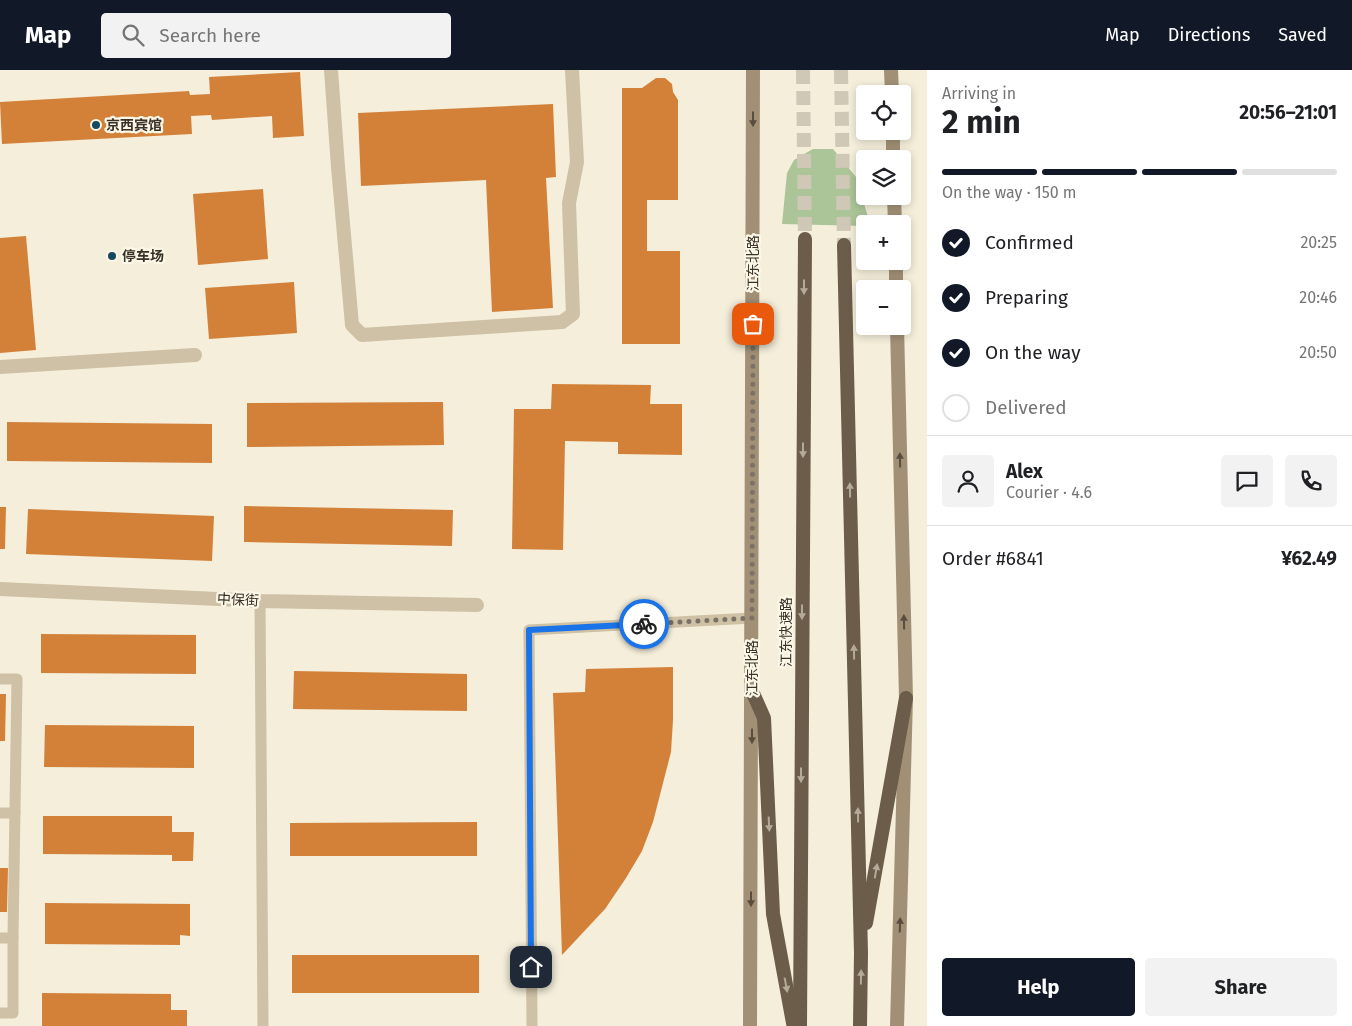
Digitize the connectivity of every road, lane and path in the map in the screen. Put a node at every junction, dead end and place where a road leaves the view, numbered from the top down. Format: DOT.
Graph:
graph roads {
  1 [pos="332,70"];
  2 [pos="572,70"];
  3 [pos="753,70"];
  4 [pos="892,70"];
  5 [pos="892,85"];
  6 [pos="805,239"];
  7 [pos="844,245"];
  8 [pos="897,335"];
  9 [pos="196,355"];
  10 [pos="0,368"];
  11 [pos="0,589"];
  12 [pos="260,601"];
  13 [pos="477,605"];
  14 [pos="752,618"];
  15 [pos="0,679"];
  16 [pos="752,691"];
  17 [pos="906,698"];
  18 [pos="0,813"];
  19 [pos="15,813"];
  20 [pos="0,938"];
  21 [pos="13,938"];
  22 [pos="861,953"];
  23 [pos="0,1013"];
  24 [pos="264,1026"];
  25 [pos="532,1026"];
  26 [pos="750,1026"];
  27 [pos="794,1026"];
  28 [pos="800,1026"];
  29 [pos="860,1026"];
  30 [pos="897,1026"];
  1 -- 2 [label="street"];
  3 -- 14 [label="main road, 江东北路, one-way"];
  4 -- 5 [label="main road"];
  6 -- 28 [label="highway, 江东快速路, one-way"];
  22 -- 7 [label="highway, one-way"];
  17 -- 8 [label="main road, one-way"];
  9 -- 10 [label="street"];
  11 -- 12 [label="street, 中保街"];
  12 -- 13 [label="street, 中保街"];
  12 -- 24 [label="lane"];
  14 -- 16 [label="main road, 江东北路"];
  14 -- 25 [label="lane"];
  15 -- 19 [label="lane"];
  16 -- 26 [label="main road, 江东北路, one-way"];
  16 -- 27 [label="highway, one-way"];
  22 -- 17 [label="highway, one-way"];
  30 -- 17 [label="main road, one-way"];
  18 -- 19 [label="lane"];
  19 -- 21 [label="lane"];
  20 -- 21 [label="lane"];
  21 -- 23 [label="lane"];
  29 -- 22 [label="highway, one-way"];
}
